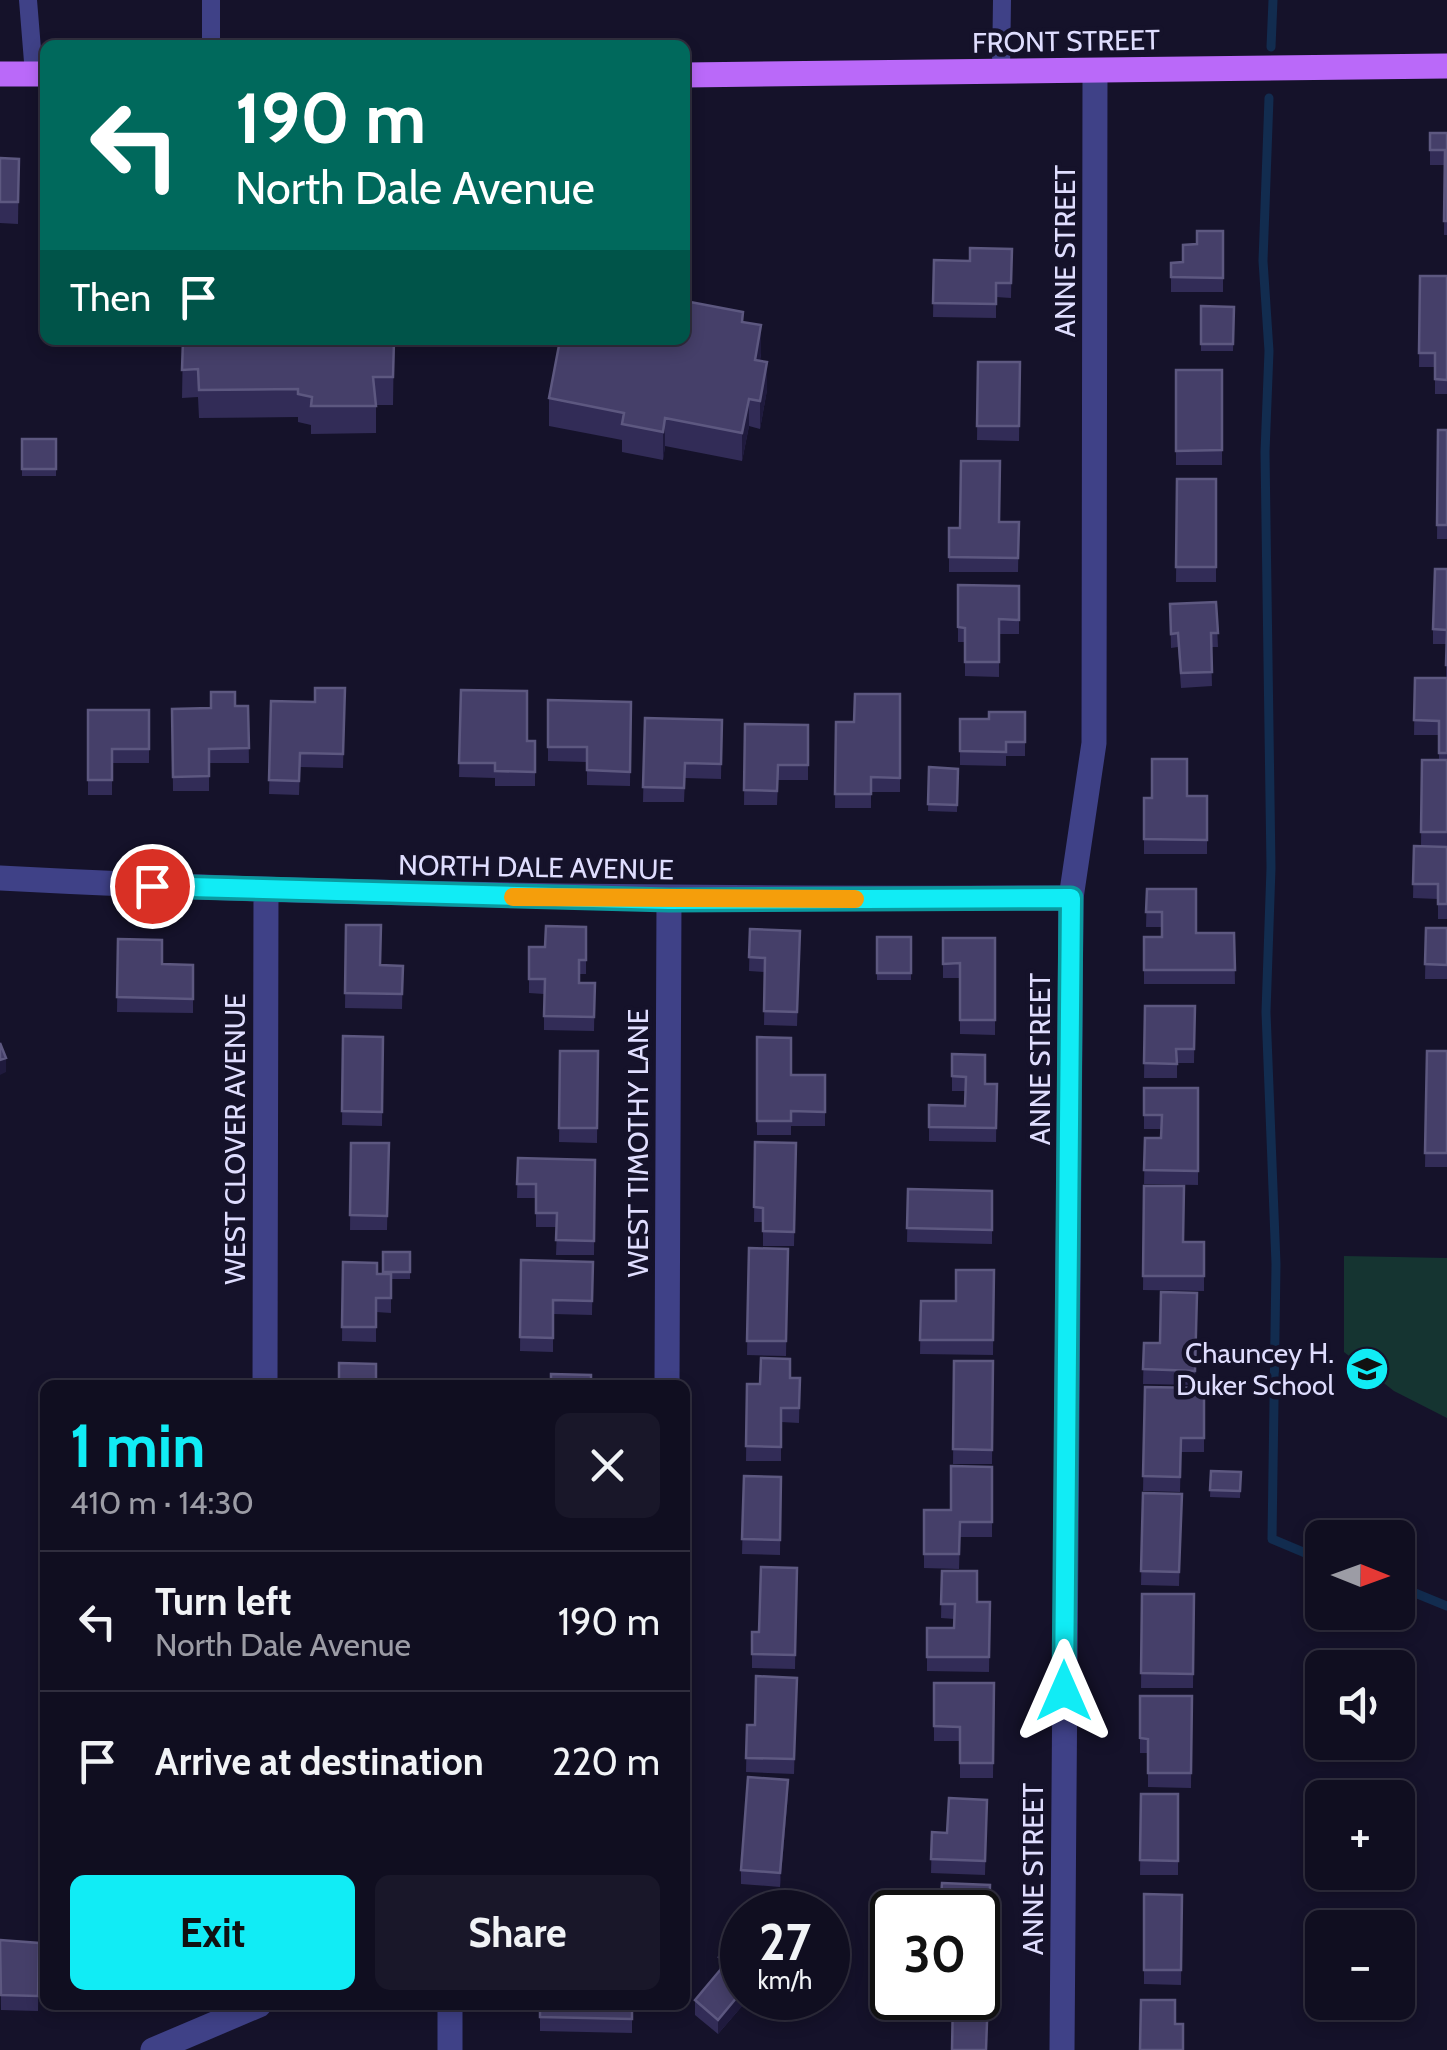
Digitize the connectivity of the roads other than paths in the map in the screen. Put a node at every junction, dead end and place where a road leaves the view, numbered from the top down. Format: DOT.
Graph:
graph roads {
  1 [pos="28,0"];
  2 [pos="210,0"];
  3 [pos="1002,0"];
  4 [pos="210,40"];
  5 [pos="1447,66"];
  6 [pos="1096,70"];
  7 [pos="1001,72"];
  8 [pos="0,74"];
  9 [pos="39,74"];
  10 [pos="690,75"];
  11 [pos="0,878"];
  12 [pos="266,892"];
  13 [pos="1071,898"];
  14 [pos="669,900"];
  15 [pos="265,1380"];
  16 [pos="667,1380"];
  17 [pos="246,2010"];
  18 [pos="450,2010"];
  19 [pos="153,2050"];
  20 [pos="450,2050"];
  21 [pos="1062,2050"];
  1 -- 9 [label="lane"];
  2 -- 4 [label="lane"];
  3 -- 7 [label="lane"];
  5 -- 6 [label="main road, FRONT STREET"];
  6 -- 7 [label="main road, FRONT STREET"];
  6 -- 13 [label="street, ANNE STREET"];
  7 -- 10 [label="main road, FRONT STREET"];
  8 -- 9 [label="main road"];
  11 -- 12 [label="street, NORTH DALE AVENUE"];
  12 -- 14 [label="street, NORTH DALE AVENUE"];
  12 -- 15 [label="street, WEST CLOVER AVENUE"];
  13 -- 14 [label="street, NORTH DALE AVENUE"];
  13 -- 21 [label="street, ANNE STREET"];
  14 -- 16 [label="street, WEST TIMOTHY LANE"];
  17 -- 19 [label="street"];
  18 -- 20 [label="street"];
}
